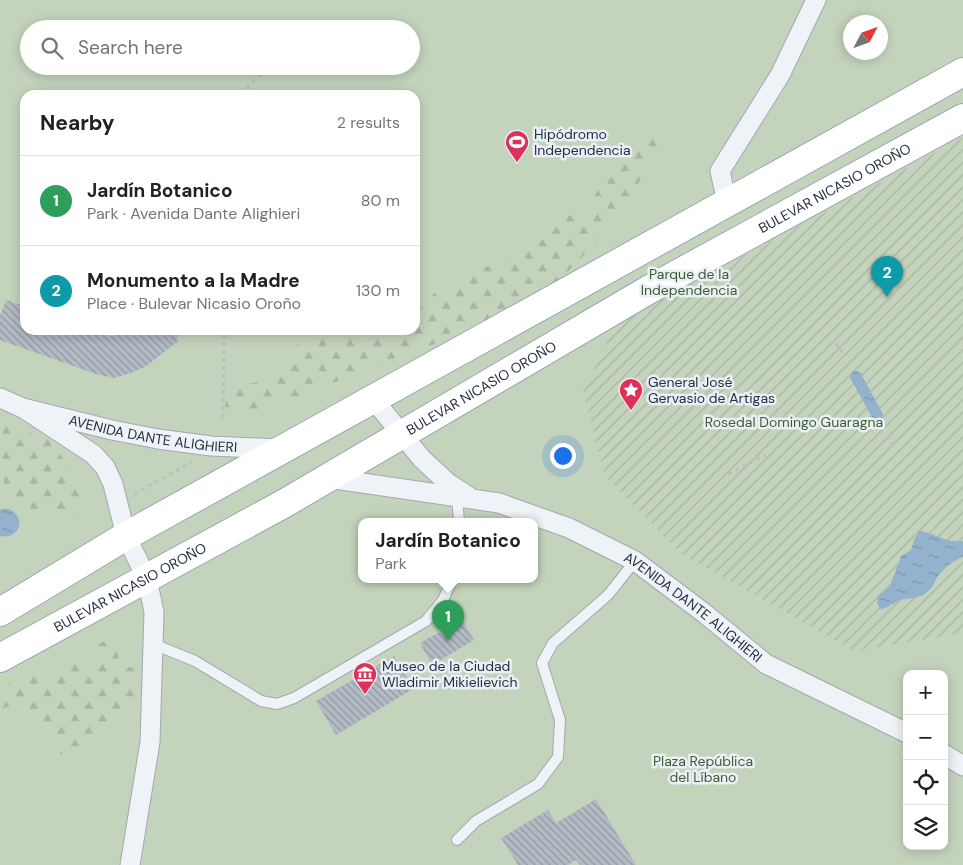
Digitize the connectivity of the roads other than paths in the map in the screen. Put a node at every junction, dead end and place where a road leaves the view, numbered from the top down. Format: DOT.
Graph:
graph roads {
  1 [pos="816,0"];
  2 [pos="963,72"];
  3 [pos="963,118"];
  4 [pos="727,203"];
  5 [pos="0,398"];
  6 [pos="373,399"];
  7 [pos="23,408"];
  8 [pos="402,434"];
  9 [pos="283,449"];
  10 [pos="328,478"];
  11 [pos="464,497"];
  12 [pos="461,518"];
  13 [pos="126,536"];
  14 [pos="635,562"];
  15 [pos="147,579"];
  16 [pos="451,583"];
  17 [pos="0,612"];
  18 [pos="153,644"];
  19 [pos="0,658"];
  20 [pos="903,731"];
  21 [pos="948,746"];
  22 [pos="963,748"];
  23 [pos="948,757"];
  24 [pos="963,766"];
  25 [pos="457,840"];
  26 [pos="130,865"];
  1 -- 4 [label="street"];
  2 -- 4 [label="main road"];
  3 -- 8 [label="main road, BULEVAR NICASIO OROÑO"];
  4 -- 6 [label="main road"];
  5 -- 7 [label="street, AVENIDA DANTE ALIGHIERI"];
  6 -- 8 [label="street, AVENIDA DANTE ALIGHIERI"];
  6 -- 9 [label="main road"];
  7 -- 9 [label="street, AVENIDA DANTE ALIGHIERI"];
  7 -- 13 [label="street, AVENIDA DANTE ALIGHIERI"];
  8 -- 10 [label="main road, BULEVAR NICASIO OROÑO"];
  8 -- 11 [label="street, AVENIDA DANTE ALIGHIERI"];
  9 -- 13 [label="main road"];
  10 -- 11 [label="street, AVENIDA DANTE ALIGHIERI"];
  10 -- 15 [label="main road, BULEVAR NICASIO OROÑO"];
  11 -- 12 [label="lane"];
  11 -- 14 [label="street, AVENIDA DANTE ALIGHIERI"];
  13 -- 15 [label="street, AVENIDA DANTE ALIGHIERI"];
  13 -- 17 [label="main road"];
  14 -- 20 [label="street, AVENIDA DANTE ALIGHIERI"];
  14 -- 25 [label="lane"];
  15 -- 18 [label="street, AVENIDA DANTE ALIGHIERI"];
  15 -- 19 [label="main road, BULEVAR NICASIO OROÑO"];
  16 -- 18 [label="lane"];
  18 -- 26 [label="street, AVENIDA DANTE ALIGHIERI"];
  21 -- 22 [label="street"];
  23 -- 24 [label="street"];
}
